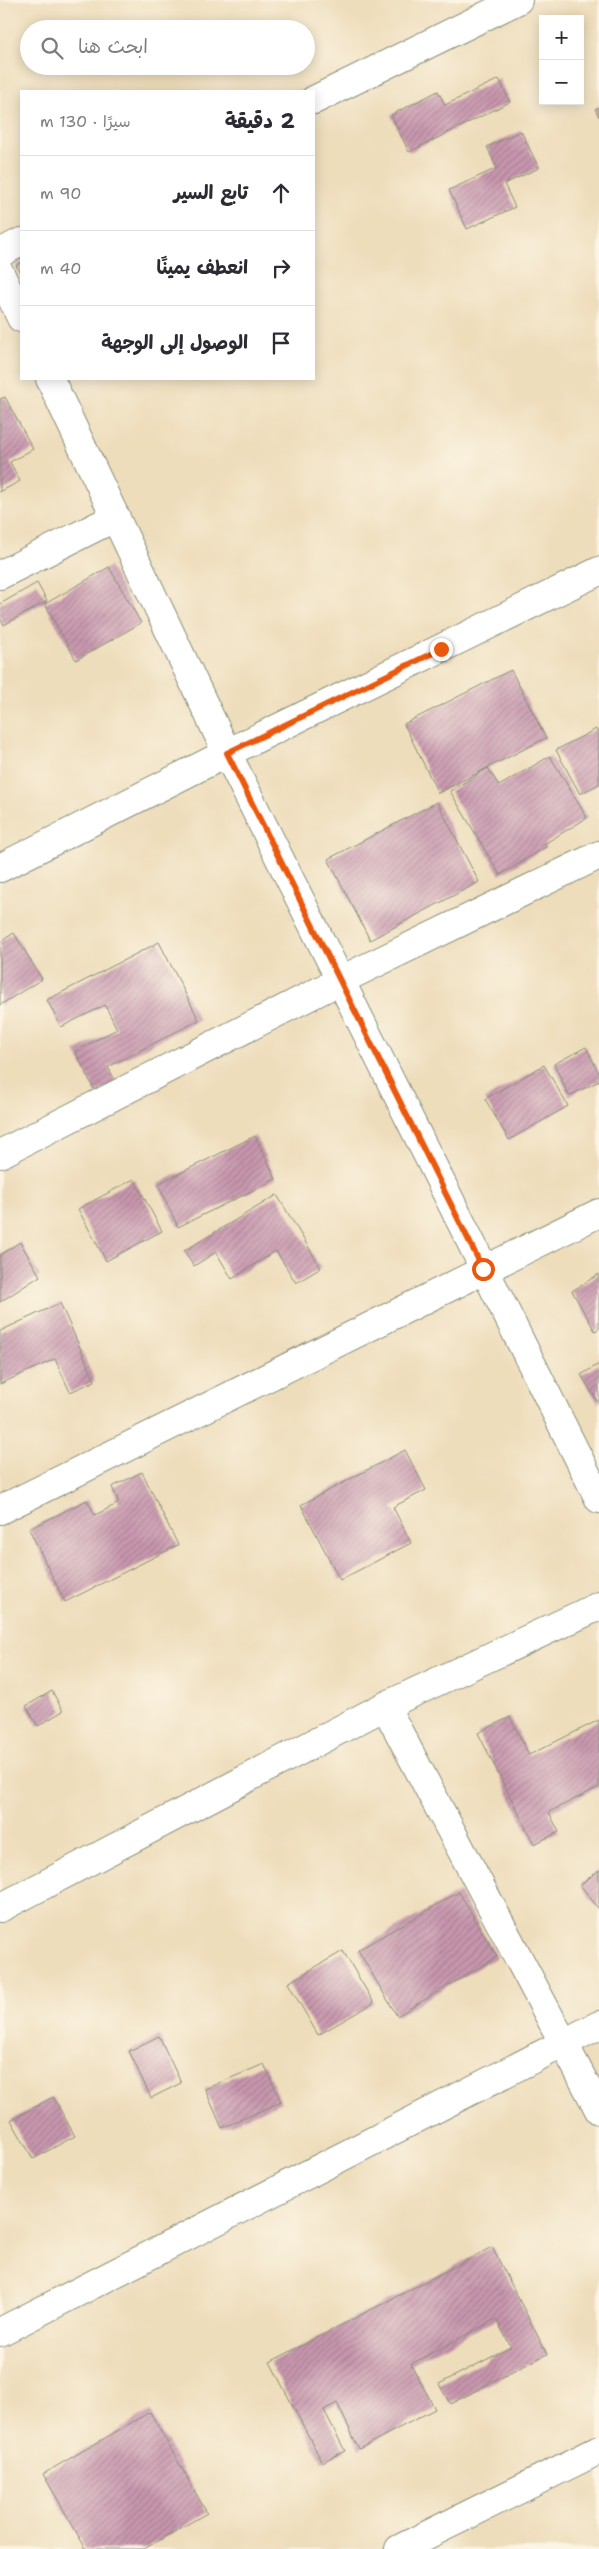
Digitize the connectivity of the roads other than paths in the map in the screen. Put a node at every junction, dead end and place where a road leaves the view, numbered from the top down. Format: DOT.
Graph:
graph roads {
  1 [pos="518,0"];
  2 [pos="315,100"];
  3 [pos="20,243"];
  4 [pos="0,253"];
  5 [pos="0,274"];
  6 [pos="20,316"];
  7 [pos="50,380"];
  8 [pos="116,517"];
  9 [pos="599,571"];
  10 [pos="0,575"];
  11 [pos="227,753"];
  12 [pos="599,855"];
  13 [pos="0,868"];
  14 [pos="339,981"];
  15 [pos="0,1154"];
  16 [pos="599,1213"];
  17 [pos="483,1269"];
  18 [pos="599,1499"];
  19 [pos="0,1510"];
  20 [pos="599,1606"];
  21 [pos="384,1706"];
  22 [pos="0,1908"];
  23 [pos="599,2025"];
  24 [pos="564,2043"];
  25 [pos="599,2110"];
  26 [pos="0,2332"];
  27 [pos="599,2450"];
  28 [pos="400,2549"];
  1 -- 2 [label="street"];
  3 -- 4 [label="street"];
  5 -- 6 [label="street"];
  7 -- 8 [label="street"];
  8 -- 10 [label="street"];
  8 -- 11 [label="street"];
  9 -- 11 [label="street"];
  11 -- 13 [label="street"];
  11 -- 14 [label="street"];
  12 -- 14 [label="street"];
  14 -- 15 [label="street"];
  14 -- 17 [label="street"];
  16 -- 17 [label="street"];
  17 -- 18 [label="street"];
  17 -- 19 [label="street"];
  20 -- 21 [label="street"];
  21 -- 22 [label="street"];
  21 -- 24 [label="street"];
  23 -- 24 [label="street"];
  24 -- 25 [label="street"];
  24 -- 26 [label="street"];
  27 -- 28 [label="street"];
}
